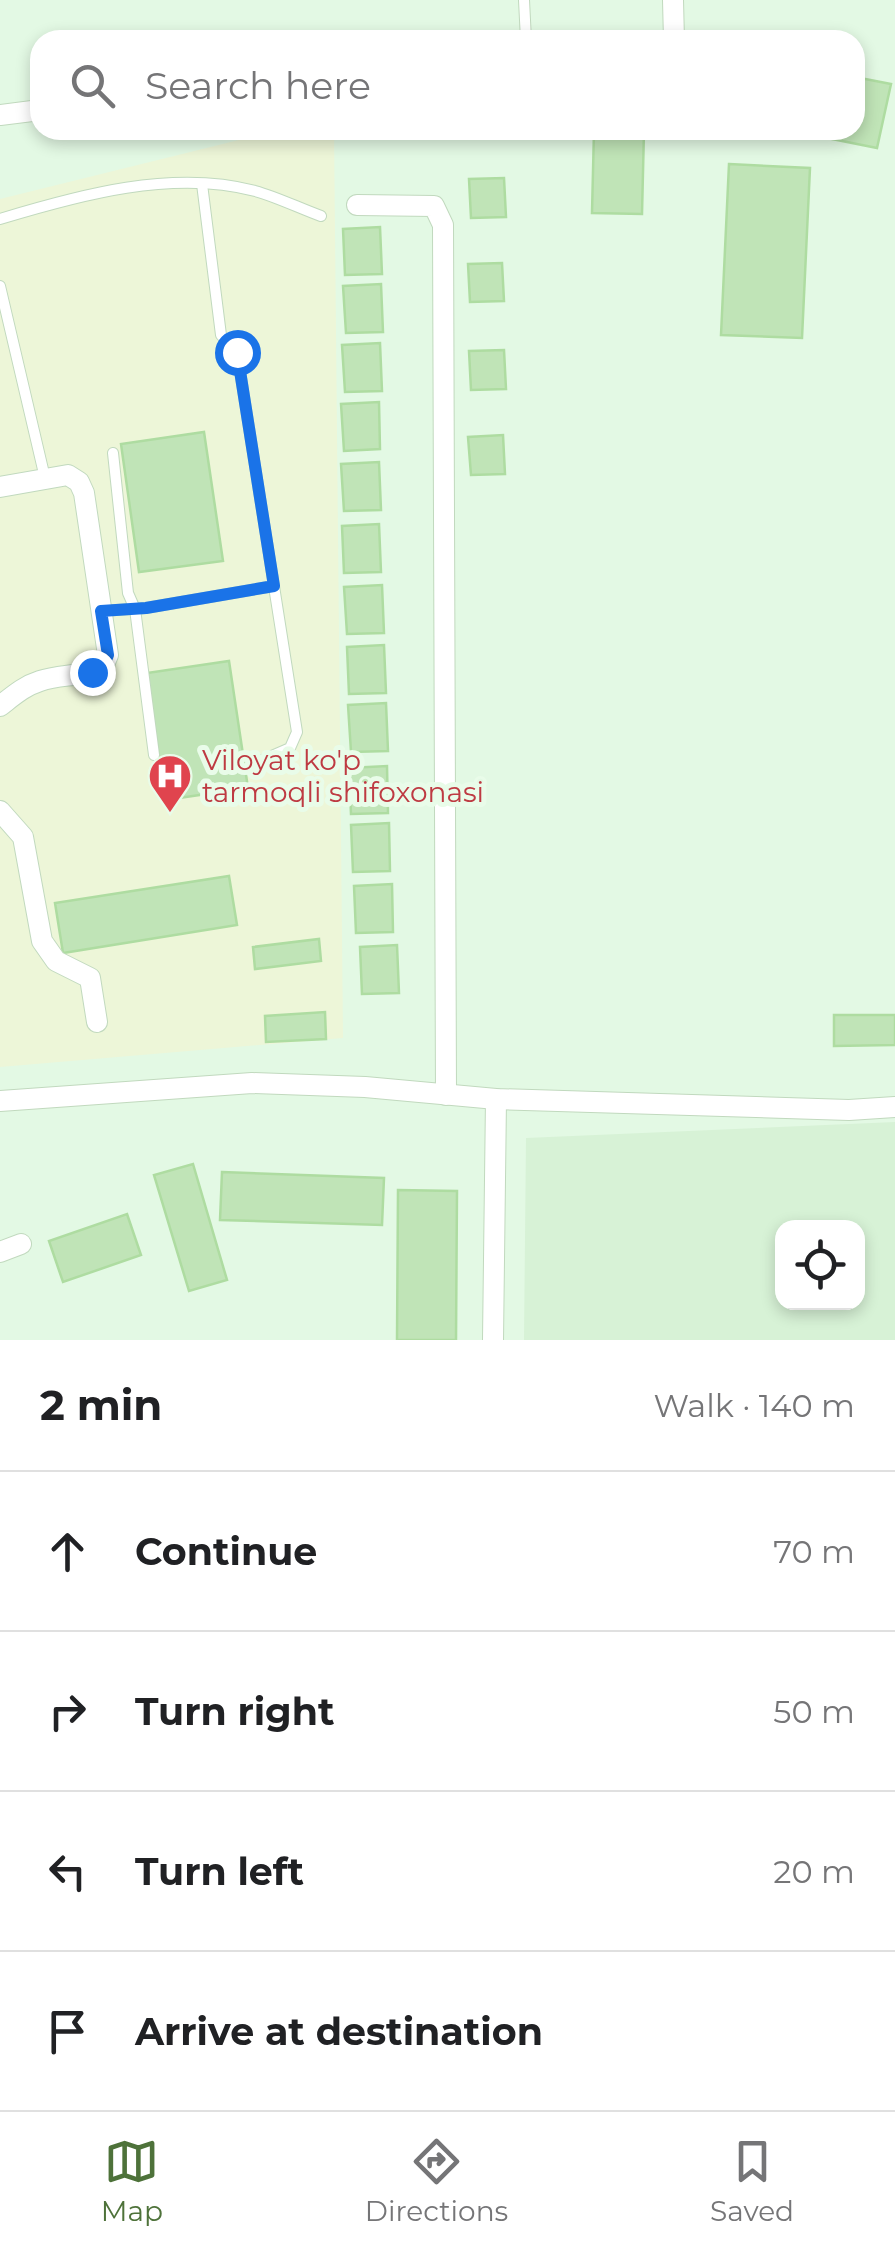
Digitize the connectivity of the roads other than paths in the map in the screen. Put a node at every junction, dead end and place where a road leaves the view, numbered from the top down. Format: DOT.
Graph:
graph roads {
  1 [pos="524,0"];
  2 [pos="673,0"];
  3 [pos="526,30"];
  4 [pos="674,30"];
  5 [pos="30,111"];
  6 [pos="0,115"];
  7 [pos="202,184"];
  8 [pos="358,204"];
  9 [pos="321,216"];
  10 [pos="0,219"];
  11 [pos="0,286"];
  12 [pos="112,453"];
  13 [pos="45,479"];
  14 [pos="0,487"];
  15 [pos="274,586"];
  16 [pos="135,608"];
  17 [pos="101,611"];
  18 [pos="0,706"];
  19 [pos="154,754"];
  20 [pos="260,761"];
  21 [pos="0,811"];
  22 [pos="96,1022"];
  23 [pos="446,1094"];
  24 [pos="496,1099"];
  25 [pos="0,1101"];
  26 [pos="895,1107"];
  27 [pos="21,1244"];
  28 [pos="0,1252"];
  29 [pos="493,1340"];
  1 -- 3 [label="lane"];
  2 -- 4 [label="street"];
  5 -- 6 [label="street"];
  7 -- 9 [label="lane"];
  7 -- 10 [label="lane"];
  7 -- 15 [label="lane"];
  8 -- 23 [label="street"];
  11 -- 13 [label="lane"];
  12 -- 16 [label="lane"];
  13 -- 14 [label="street"];
  13 -- 17 [label="street"];
  15 -- 16 [label="lane"];
  15 -- 20 [label="lane"];
  16 -- 17 [label="lane"];
  16 -- 19 [label="lane"];
  17 -- 18 [label="street"];
  21 -- 22 [label="street"];
  23 -- 24 [label="street"];
  23 -- 25 [label="street"];
  24 -- 26 [label="street"];
  24 -- 29 [label="street"];
  27 -- 28 [label="street"];
}
